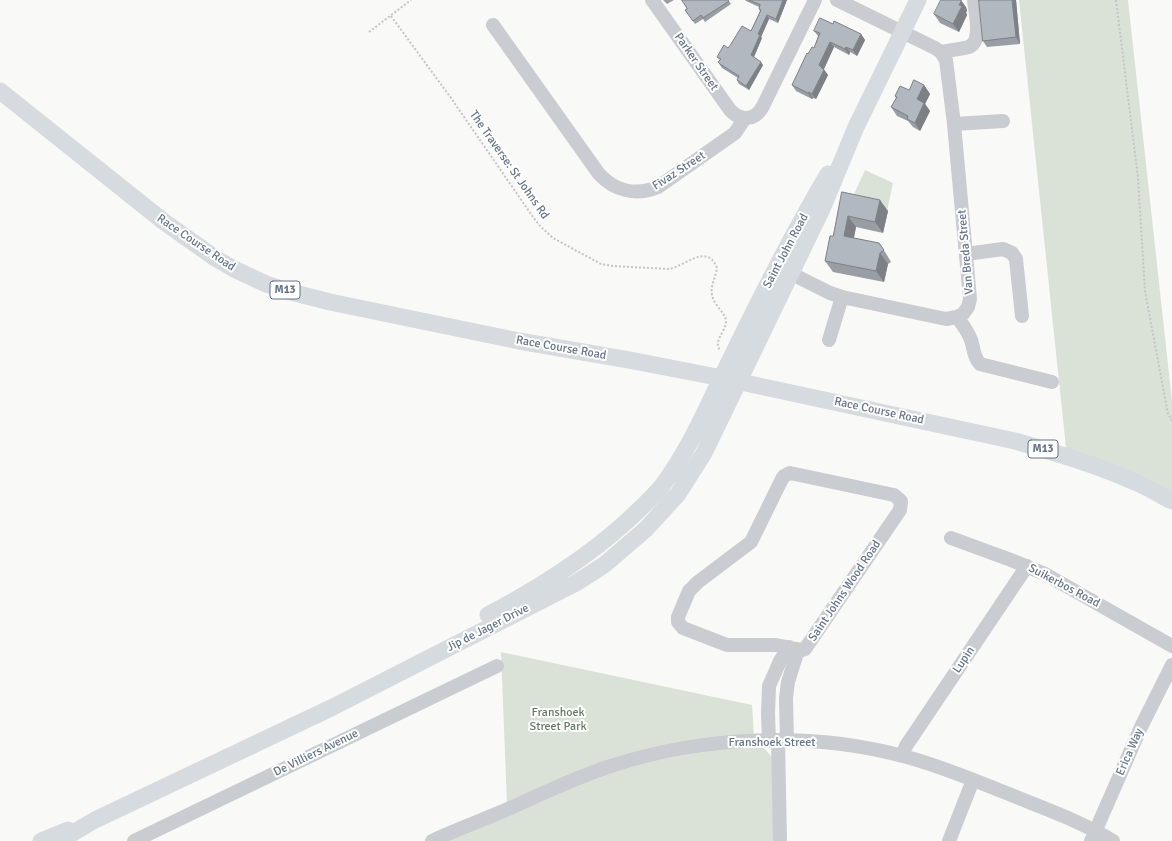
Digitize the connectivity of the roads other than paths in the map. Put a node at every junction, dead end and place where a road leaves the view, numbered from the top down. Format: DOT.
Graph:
graph roads {
  1 [pos="652,0"];
  2 [pos="815,0"];
  3 [pos="837,0"];
  4 [pos="918,0"];
  5 [pos="974,0"];
  6 [pos="493,25"];
  7 [pos="903,32"];
  8 [pos="941,52"];
  9 [pos="0,91"];
  10 [pos="745,118"];
  11 [pos="1003,121"];
  12 [pos="954,124"];
  13 [pos="856,128"];
  14 [pos="966,254"];
  15 [pos="790,273"];
  16 [pos="842,297"];
  17 [pos="1022,316"];
  18 [pos="956,318"];
  19 [pos="829,340"];
  20 [pos="730,379"];
  21 [pos="1052,382"];
  22 [pos="1172,501"];
  23 [pos="951,538"];
  24 [pos="1027,566"];
  25 [pos="1172,646"];
  26 [pos="794,649"];
  27 [pos="1172,665"];
  28 [pos="497,666"];
  29 [pos="778,741"];
  30 [pos="902,756"];
  31 [pos="974,780"];
  32 [pos="94,820"];
  33 [pos="1093,836"];
  34 [pos="41,841"];
  35 [pos="59,841"];
  36 [pos="134,841"];
  37 [pos="432,841"];
  38 [pos="780,841"];
  39 [pos="949,841"];
  40 [pos="1112,841"];
  1 -- 10 [label="street, Parker Street"];
  2 -- 10 [label="street, Fivaz Street"];
  3 -- 7 [label="street"];
  4 -- 7 [label="main road, Saint John Road"];
  5 -- 8 [label="street"];
  6 -- 10 [label="street, Fivaz Street"];
  7 -- 8 [label="street"];
  7 -- 13 [label="main road, Saint John Road"];
  8 -- 12 [label="street, Van Breda Street"];
  9 -- 20 [label="main road, Race Course Road / M13"];
  11 -- 12 [label="street"];
  12 -- 14 [label="street, Van Breda Street"];
  13 -- 15 [label="main road, Saint John Road"];
  13 -- 20 [label="main road, Saint John Road"];
  14 -- 17 [label="street"];
  14 -- 18 [label="street, Van Breda Street"];
  15 -- 16 [label="street"];
  15 -- 20 [label="main road, Saint John Road"];
  16 -- 18 [label="street"];
  16 -- 19 [label="street"];
  18 -- 21 [label="street"];
  20 -- 22 [label="main road, Race Course Road / M13"];
  20 -- 32 [label="main road, Jip de Jager Drive"];
  23 -- 24 [label="street, Suikerbos Road"];
  24 -- 25 [label="street, Suikerbos Road"];
  24 -- 30 [label="street, Lupin"];
  26 -- 26 [label="street, Saint Johns Wood Road"];
  26 -- 29 [label="street"];
  27 -- 33 [label="street, Erica Way"];
  28 -- 36 [label="street, De Villiers Avenue"];
  29 -- 30 [label="street, Franshoek Street"];
  29 -- 37 [label="street, Franshoek Street"];
  29 -- 38 [label="street"];
  30 -- 31 [label="street, Franshoek Street"];
  31 -- 33 [label="street, Franshoek Street"];
  31 -- 39 [label="street"];
  32 -- 34 [label="main road, Jip de Jager Drive"];
  32 -- 35 [label="main road, Jip de Jager Drive"];
  33 -- 40 [label="street, Franshoek Street"];
}
